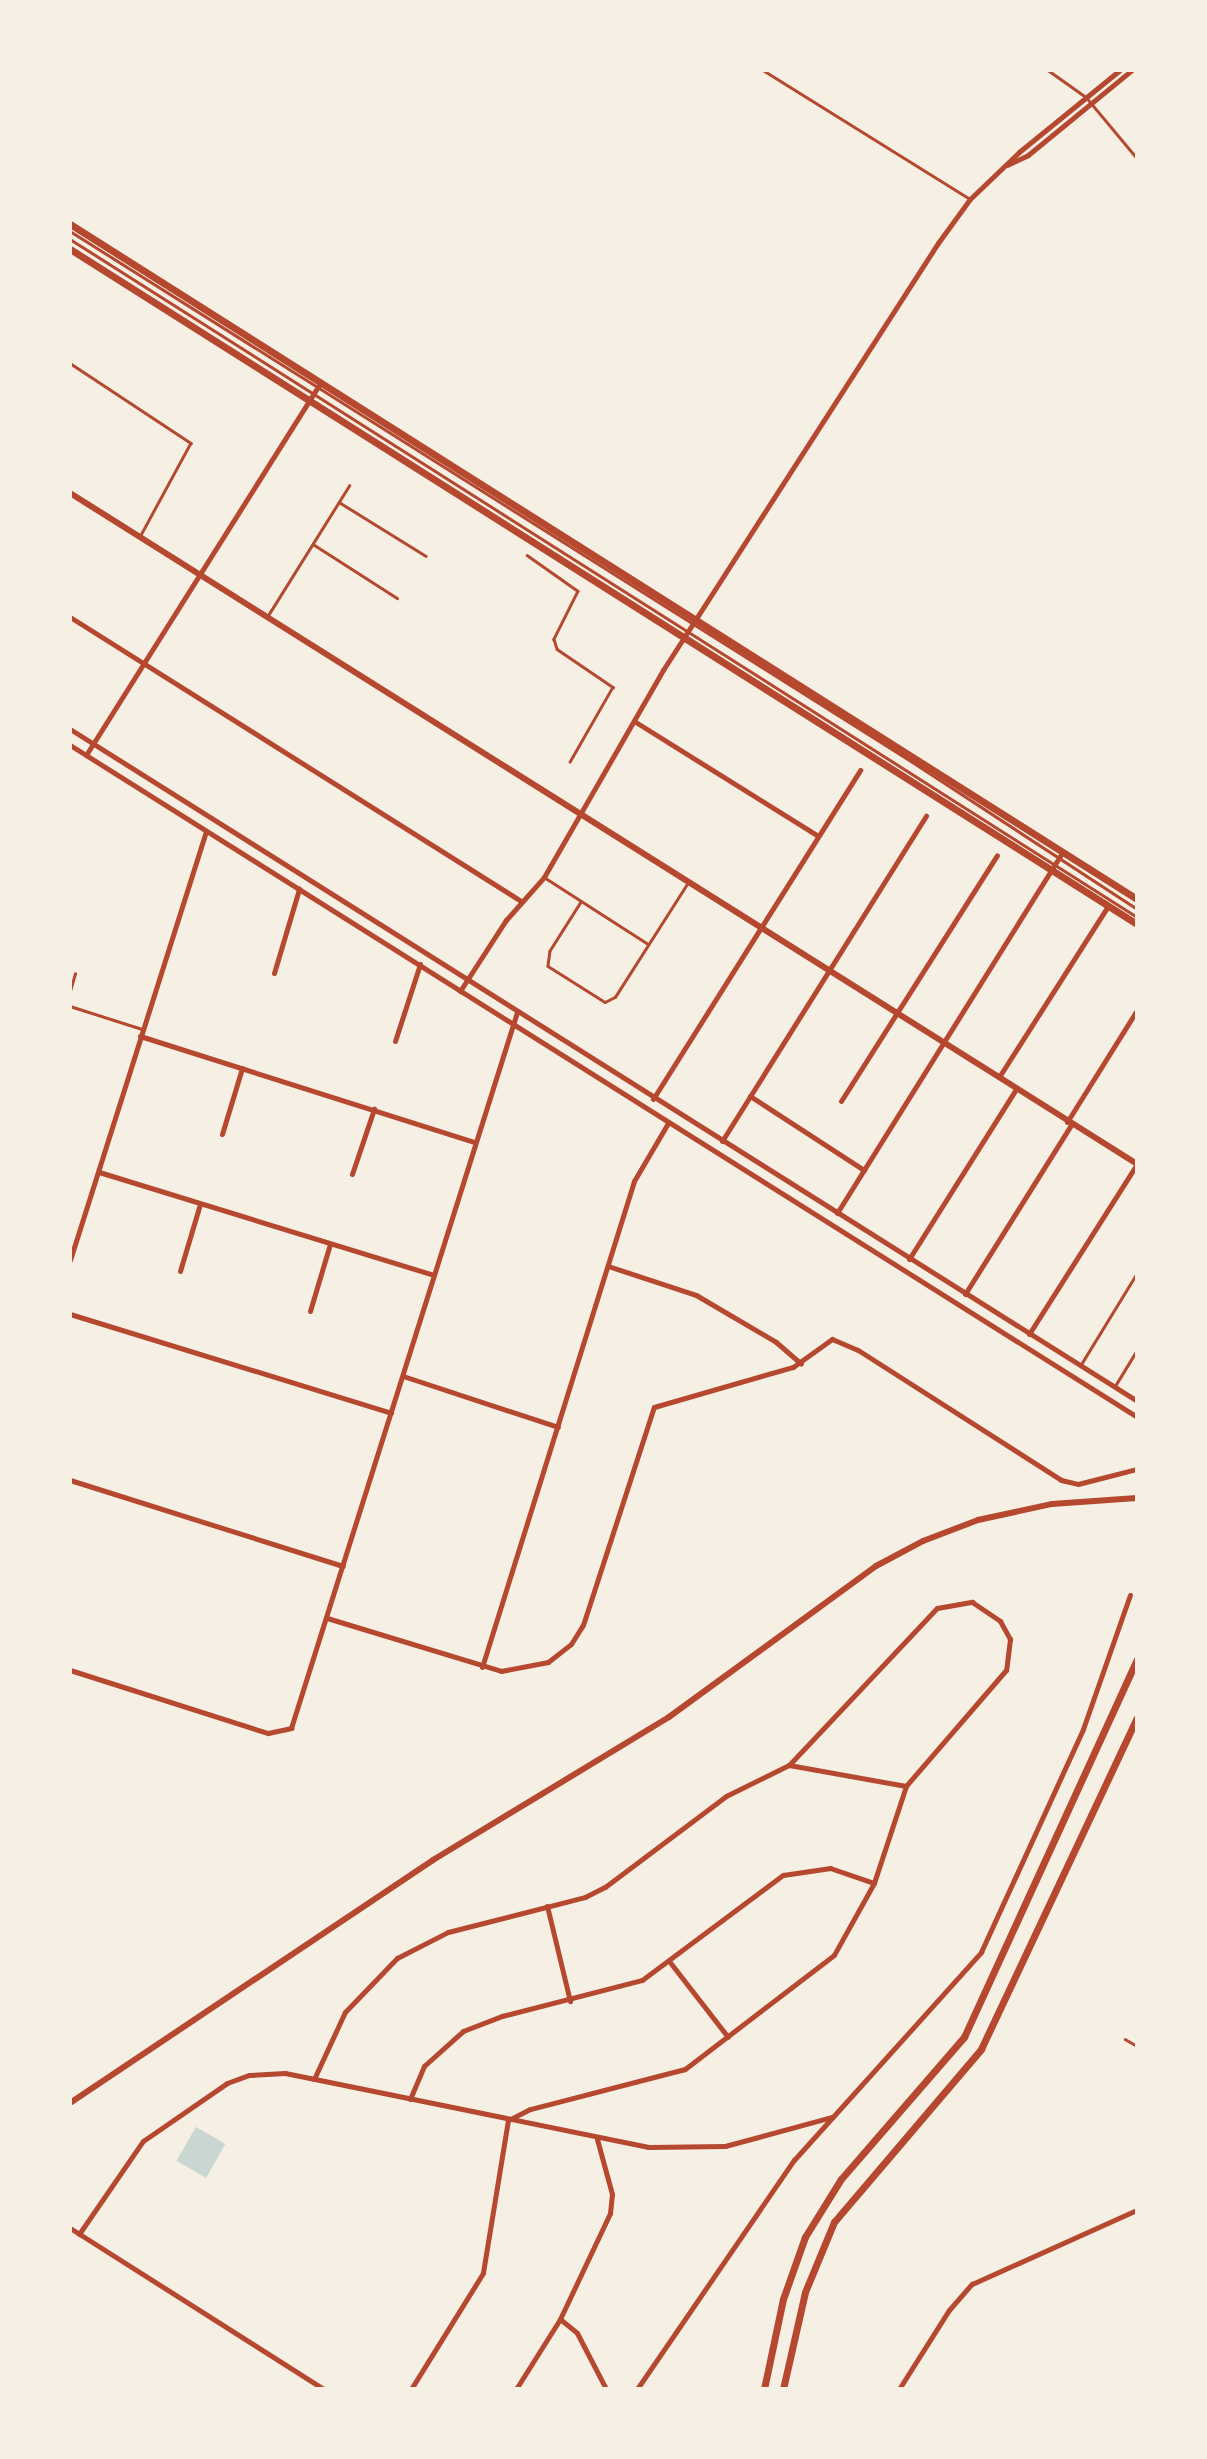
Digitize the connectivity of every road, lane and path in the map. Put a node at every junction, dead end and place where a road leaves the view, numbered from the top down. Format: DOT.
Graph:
graph roads {
  1 [pos="764,70"];
  2 [pos="1048,70"];
  3 [pos="1120,70"];
  4 [pos="1132,70"];
  5 [pos="1086,97"];
  6 [pos="1092,103"];
  7 [pos="1137,158"];
  8 [pos="1007,165"];
  9 [pos="970,199"];
  10 [pos="70,224"];
  11 [pos="70,231"];
  12 [pos="70,239"];
  13 [pos="70,248"];
  14 [pos="70,363"];
  15 [pos="319,384"];
  16 [pos="311,398"];
  17 [pos="349,486"];
  18 [pos="70,493"];
  19 [pos="339,502"];
  20 [pos="140,537"];
  21 [pos="313,544"];
  22 [pos="527,555"];
  23 [pos="426,556"];
  24 [pos="201,575"];
  25 [pos="397,598"];
  26 [pos="70,617"];
  27 [pos="267,617"];
  28 [pos="697,622"];
  29 [pos="687,635"];
  30 [pos="145,664"];
  31 [pos="634,721"];
  32 [pos="70,729"];
  33 [pos="93,744"];
  34 [pos="70,745"];
  35 [pos="86,755"];
  36 [pos="570,762"];
  37 [pos="860,770"];
  38 [pos="580,814"];
  39 [pos="926,816"];
  40 [pos="206,831"];
  41 [pos="818,836"];
  42 [pos="997,855"];
  43 [pos="1057,861"];
  44 [pos="544,877"];
  45 [pos="689,882"];
  46 [pos="299,889"];
  47 [pos="1137,899"];
  48 [pos="521,901"];
  49 [pos="581,902"];
  50 [pos="1108,906"];
  51 [pos="1137,909"];
  52 [pos="1137,917"];
  53 [pos="1137,924"];
  54 [pos="762,928"];
  55 [pos="648,944"];
  56 [pos="420,964"];
  57 [pos="830,971"];
  58 [pos="274,973"];
  59 [pos="75,974"];
  60 [pos="466,981"];
  61 [pos="70,991"];
  62 [pos="460,991"];
  63 [pos="70,1006"];
  64 [pos="1137,1010"];
  65 [pos="517,1012"];
  66 [pos="897,1014"];
  67 [pos="512,1025"];
  68 [pos="142,1028"];
  69 [pos="140,1036"];
  70 [pos="395,1041"];
  71 [pos="943,1043"];
  72 [pos="243,1068"];
  73 [pos="999,1077"];
  74 [pos="1017,1089"];
  75 [pos="750,1096"];
  76 [pos="653,1099"];
  77 [pos="841,1101"];
  78 [pos="374,1109"];
  79 [pos="668,1123"];
  80 [pos="1069,1124"];
  81 [pos="222,1134"];
  82 [pos="722,1141"];
  83 [pos="475,1142"];
  84 [pos="1137,1164"];
  85 [pos="864,1170"];
  86 [pos="99,1172"];
  87 [pos="352,1174"];
  88 [pos="200,1203"];
  89 [pos="837,1213"];
  90 [pos="330,1244"];
  91 [pos="909,1259"];
  92 [pos="70,1260"];
  93 [pos="608,1266"];
  94 [pos="180,1271"];
  95 [pos="1137,1273"];
  96 [pos="434,1275"];
  97 [pos="965,1294"];
  98 [pos="310,1311"];
  99 [pos="70,1314"];
  100 [pos="1029,1334"];
  101 [pos="1137,1350"];
  102 [pos="801,1364"];
  103 [pos="1080,1366"];
  104 [pos="403,1376"];
  105 [pos="1115,1387"];
  106 [pos="1137,1401"];
  107 [pos="391,1413"];
  108 [pos="1137,1417"];
  109 [pos="558,1427"];
  110 [pos="1137,1469"];
  111 [pos="70,1480"];
  112 [pos="1135,1497"];
  113 [pos="343,1566"];
  114 [pos="1130,1595"];
  115 [pos="327,1618"];
  116 [pos="1137,1659"];
  117 [pos="482,1667"];
  118 [pos="70,1670"];
  119 [pos="1137,1718"];
  120 [pos="789,1765"];
  121 [pos="906,1786"];
  122 [pos="874,1883"];
  123 [pos="547,1906"];
  124 [pos="669,1961"];
  125 [pos="570,2001"];
  126 [pos="728,2037"];
  127 [pos="1125,2039"];
  128 [pos="1137,2046"];
  129 [pos="314,2080"];
  130 [pos="410,2099"];
  131 [pos="70,2103"];
  132 [pos="834,2116"];
  133 [pos="508,2119"];
  134 [pos="597,2139"];
  135 [pos="1137,2210"];
  136 [pos="70,2228"];
  137 [pos="79,2234"];
  138 [pos="561,2319"];
  139 [pos="324,2389"];
  140 [pos="411,2389"];
  141 [pos="516,2389"];
  142 [pos="606,2389"];
  143 [pos="637,2389"];
  144 [pos="764,2389"];
  145 [pos="783,2389"];
  146 [pos="899,2389"];
  1 -- 9 [label="lane"];
  2 -- 5 [label="lane"];
  3 -- 5 [label="street"];
  4 -- 6 [label="street"];
  5 -- 6 [label="lane"];
  5 -- 8 [label="street"];
  6 -- 7 [label="lane"];
  6 -- 8 [label="street"];
  8 -- 9 [label="street"];
  9 -- 28 [label="street"];
  10 -- 15 [label="main road"];
  11 -- 15 [label="lane"];
  12 -- 16 [label="lane"];
  13 -- 16 [label="main road"];
  14 -- 20 [label="lane"];
  15 -- 16 [label="street"];
  15 -- 28 [label="main road"];
  16 -- 24 [label="street"];
  16 -- 29 [label="main road"];
  17 -- 19 [label="lane"];
  18 -- 20 [label="street"];
  19 -- 21 [label="lane"];
  19 -- 23 [label="lane"];
  20 -- 24 [label="street"];
  21 -- 25 [label="lane"];
  21 -- 27 [label="lane"];
  22 -- 36 [label="lane"];
  24 -- 27 [label="street"];
  24 -- 30 [label="street"];
  26 -- 30 [label="street"];
  27 -- 38 [label="street"];
  28 -- 29 [label="street"];
  28 -- 43 [label="main road"];
  29 -- 31 [label="street"];
  29 -- 43 [label="main road"];
  30 -- 33 [label="street"];
  30 -- 48 [label="street"];
  31 -- 38 [label="street"];
  31 -- 41 [label="street"];
  32 -- 33 [label="street"];
  33 -- 35 [label="street"];
  33 -- 60 [label="street"];
  34 -- 35 [label="street"];
  35 -- 40 [label="street"];
  37 -- 41 [label="street"];
  38 -- 44 [label="street"];
  38 -- 45 [label="street"];
  39 -- 57 [label="street"];
  40 -- 46 [label="street"];
  40 -- 68 [label="street"];
  41 -- 54 [label="street"];
  42 -- 66 [label="street"];
  43 -- 47 [label="main road"];
  43 -- 50 [label="main road"];
  43 -- 51 [label="lane"];
  43 -- 52 [label="lane"];
  43 -- 71 [label="street"];
  44 -- 48 [label="street"];
  44 -- 49 [label="lane"];
  45 -- 54 [label="street"];
  45 -- 55 [label="lane"];
  46 -- 56 [label="street"];
  46 -- 58 [label="street"];
  48 -- 60 [label="street"];
  49 -- 55 [label="lane"];
  49 -- 55 [label="lane"];
  50 -- 53 [label="main road"];
  50 -- 73 [label="street"];
  54 -- 57 [label="street"];
  54 -- 76 [label="street"];
  56 -- 62 [label="street"];
  56 -- 70 [label="street"];
  57 -- 66 [label="street"];
  57 -- 75 [label="street"];
  59 -- 61 [label="lane"];
  60 -- 62 [label="street"];
  60 -- 65 [label="street"];
  62 -- 67 [label="street"];
  63 -- 68 [label="lane"];
  64 -- 80 [label="street"];
  65 -- 67 [label="street"];
  65 -- 76 [label="street"];
  66 -- 71 [label="street"];
  66 -- 77 [label="street"];
  67 -- 79 [label="street"];
  67 -- 83 [label="street"];
  68 -- 69 [label="street"];
  69 -- 72 [label="street"];
  69 -- 86 [label="street"];
  71 -- 73 [label="street"];
  71 -- 85 [label="street"];
  72 -- 78 [label="street"];
  72 -- 81 [label="street"];
  73 -- 74 [label="street"];
  74 -- 80 [label="street"];
  74 -- 91 [label="street"];
  75 -- 82 [label="street"];
  75 -- 85 [label="street"];
  76 -- 82 [label="street"];
  78 -- 83 [label="street"];
  78 -- 87 [label="street"];
  79 -- 93 [label="street"];
  79 -- 108 [label="street"];
  80 -- 84 [label="street"];
  80 -- 97 [label="street"];
  82 -- 89 [label="street"];
  83 -- 96 [label="street"];
  84 -- 100 [label="street"];
  85 -- 89 [label="street"];
  86 -- 88 [label="street"];
  86 -- 92 [label="street"];
  88 -- 90 [label="street"];
  88 -- 94 [label="street"];
  89 -- 91 [label="street"];
  90 -- 96 [label="street"];
  90 -- 98 [label="street"];
  91 -- 97 [label="street"];
  93 -- 102 [label="street"];
  93 -- 109 [label="street"];
  95 -- 103 [label="lane"];
  96 -- 104 [label="street"];
  97 -- 100 [label="street"];
  99 -- 107 [label="street"];
  100 -- 103 [label="street"];
  101 -- 105 [label="lane"];
  102 -- 110 [label="street"];
  102 -- 117 [label="street"];
  103 -- 105 [label="street"];
  104 -- 107 [label="street"];
  104 -- 109 [label="street"];
  105 -- 106 [label="street"];
  107 -- 113 [label="street"];
  109 -- 117 [label="street"];
  111 -- 113 [label="street"];
  112 -- 131 [label="street"];
  113 -- 115 [label="street"];
  114 -- 132 [label="street"];
  115 -- 117 [label="street"];
  115 -- 118 [label="street"];
  116 -- 144 [label="main road"];
  119 -- 145 [label="main road"];
  120 -- 121 [label="street"];
  120 -- 121 [label="street"];
  120 -- 123 [label="street"];
  121 -- 122 [label="street"];
  122 -- 124 [label="street"];
  122 -- 126 [label="street"];
  123 -- 125 [label="street"];
  123 -- 129 [label="street"];
  124 -- 125 [label="street"];
  124 -- 126 [label="street"];
  125 -- 130 [label="street"];
  126 -- 133 [label="street"];
  127 -- 128 [label="lane"];
  129 -- 130 [label="street"];
  129 -- 137 [label="street"];
  130 -- 133 [label="street"];
  132 -- 134 [label="street"];
  132 -- 143 [label="street"];
  133 -- 134 [label="street"];
  133 -- 140 [label="street"];
  134 -- 138 [label="street"];
  135 -- 146 [label="street"];
  136 -- 137 [label="street"];
  137 -- 139 [label="street"];
  138 -- 141 [label="street"];
  138 -- 142 [label="street"];
}
